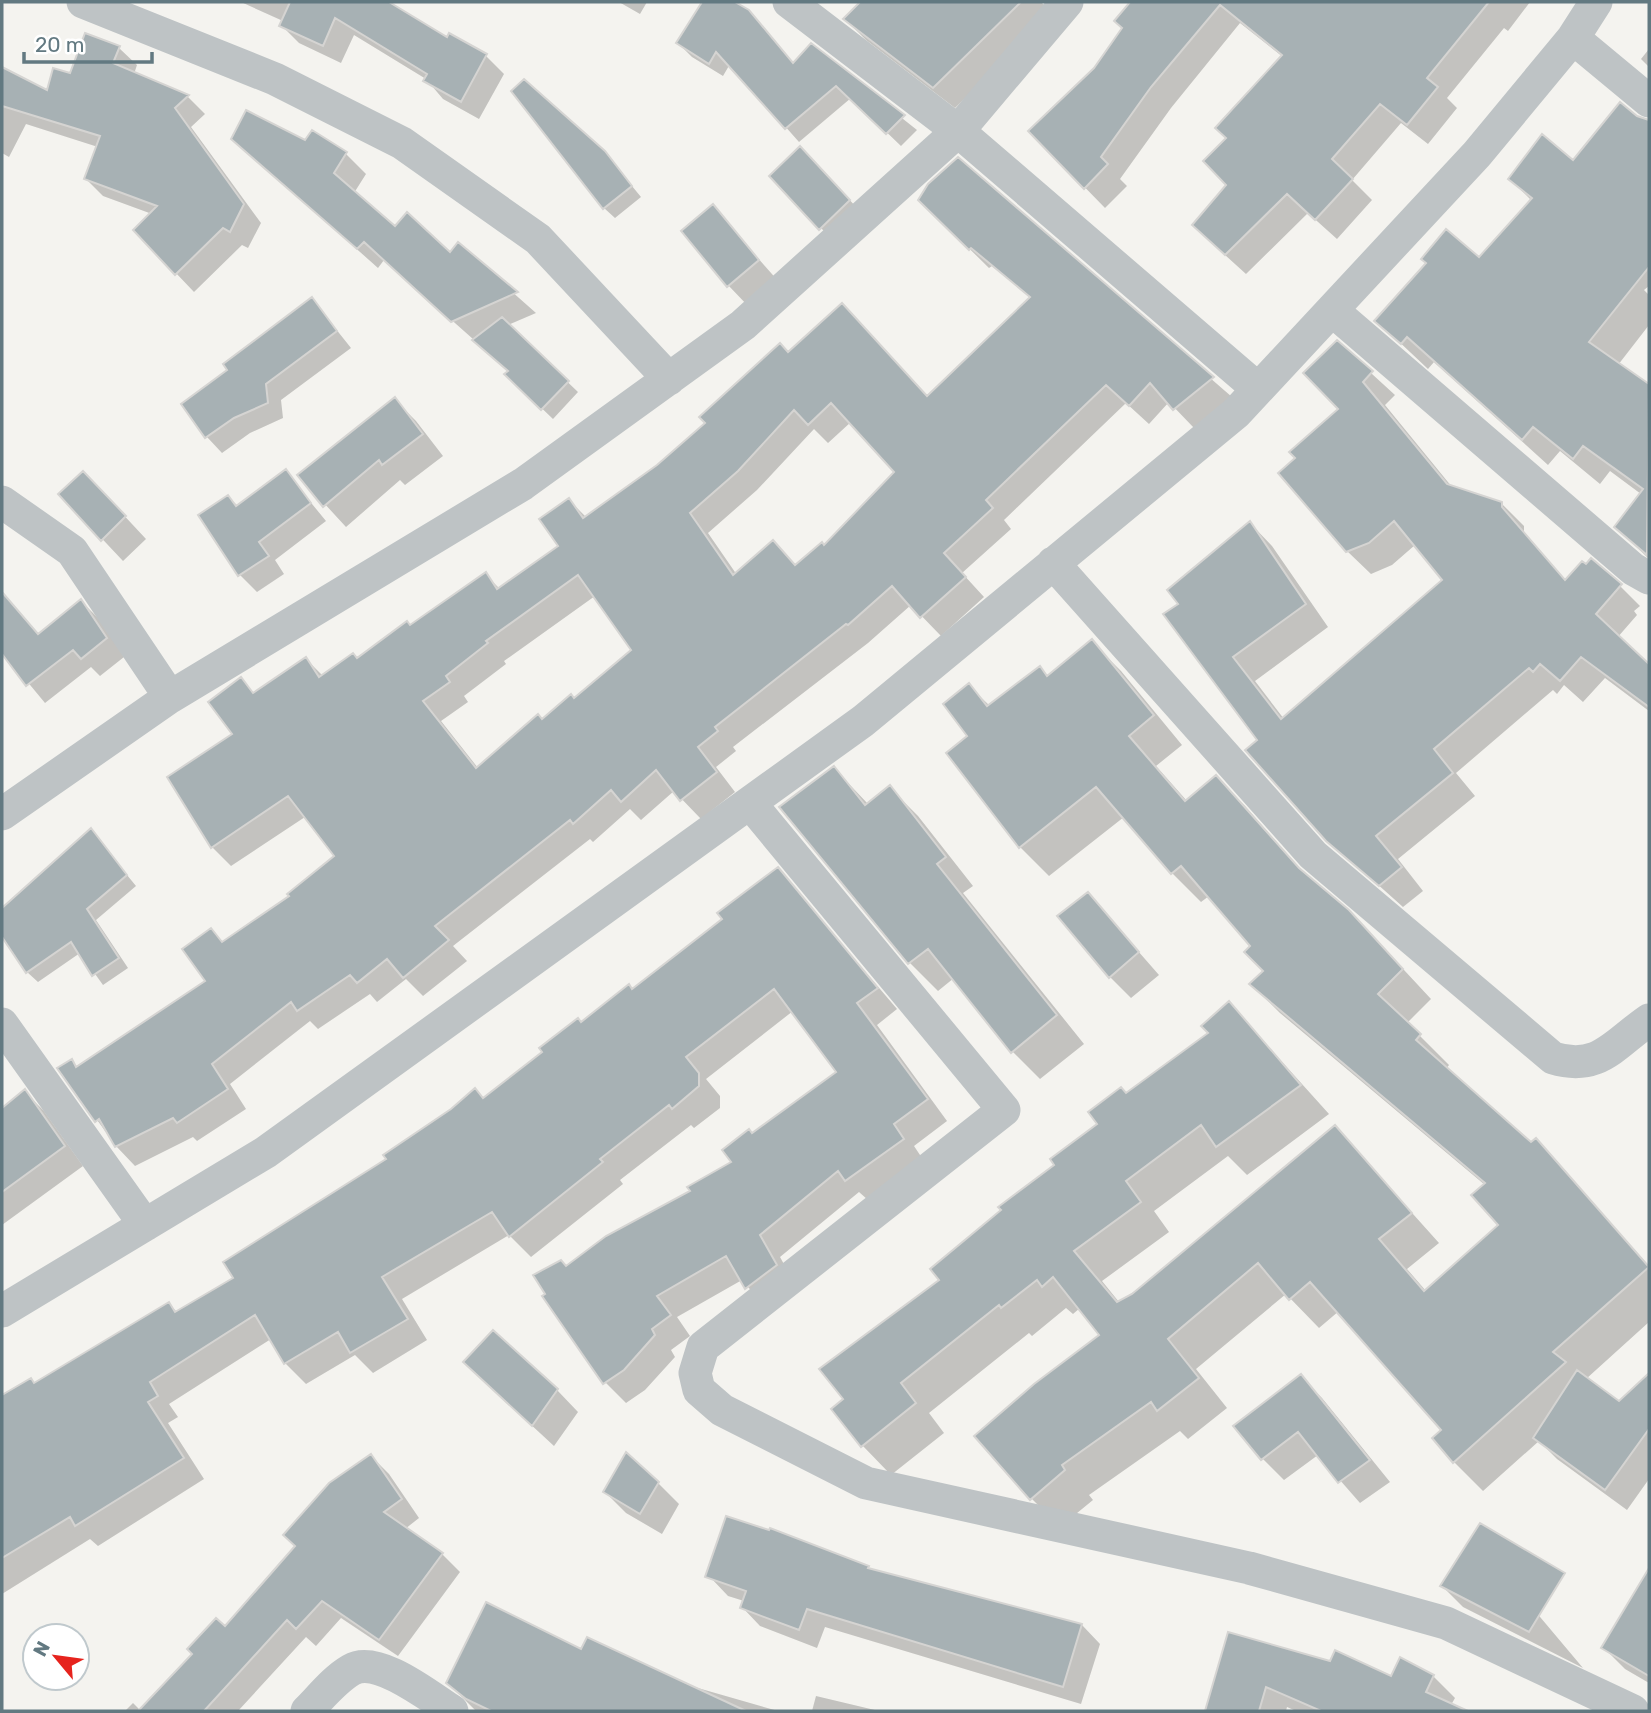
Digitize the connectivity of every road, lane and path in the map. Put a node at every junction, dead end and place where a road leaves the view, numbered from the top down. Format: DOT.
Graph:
graph roads {
  1 [pos="83,2"];
  2 [pos="789,2"];
  3 [pos="1067,2"];
  4 [pos="1596,2"];
  5 [pos="1573,38"];
  6 [pos="1649,101"];
  7 [pos="958,131"];
  8 [pos="1333,311"];
  9 [pos="669,379"];
  10 [pos="1258,389"];
  11 [pos="2,502"];
  12 [pos="1053,563"];
  13 [pos="1649,578"];
  14 [pos="170,697"];
  15 [pos="750,803"];
  16 [pos="2,814"];
  17 [pos="1649,1020"];
  18 [pos="2,1024"];
  19 [pos="145,1225"];
  20 [pos="2,1311"];
  21 [pos="307,1711"];
  22 [pos="452,1711"];
  23 [pos="1633,1711"];
  1 -- 9 [label="street"];
  2 -- 7 [label="street"];
  3 -- 7 [label="street"];
  4 -- 5 [label="street"];
  5 -- 6 [label="street"];
  5 -- 8 [label="street"];
  7 -- 9 [label="street"];
  7 -- 10 [label="street"];
  8 -- 10 [label="street"];
  8 -- 13 [label="street"];
  9 -- 14 [label="street"];
  10 -- 12 [label="street"];
  11 -- 14 [label="street"];
  12 -- 15 [label="street"];
  12 -- 17 [label="street"];
  14 -- 16 [label="street"];
  15 -- 19 [label="street"];
  15 -- 23 [label="street"];
  18 -- 19 [label="street"];
  19 -- 20 [label="street"];
  21 -- 22 [label="street"];
}
